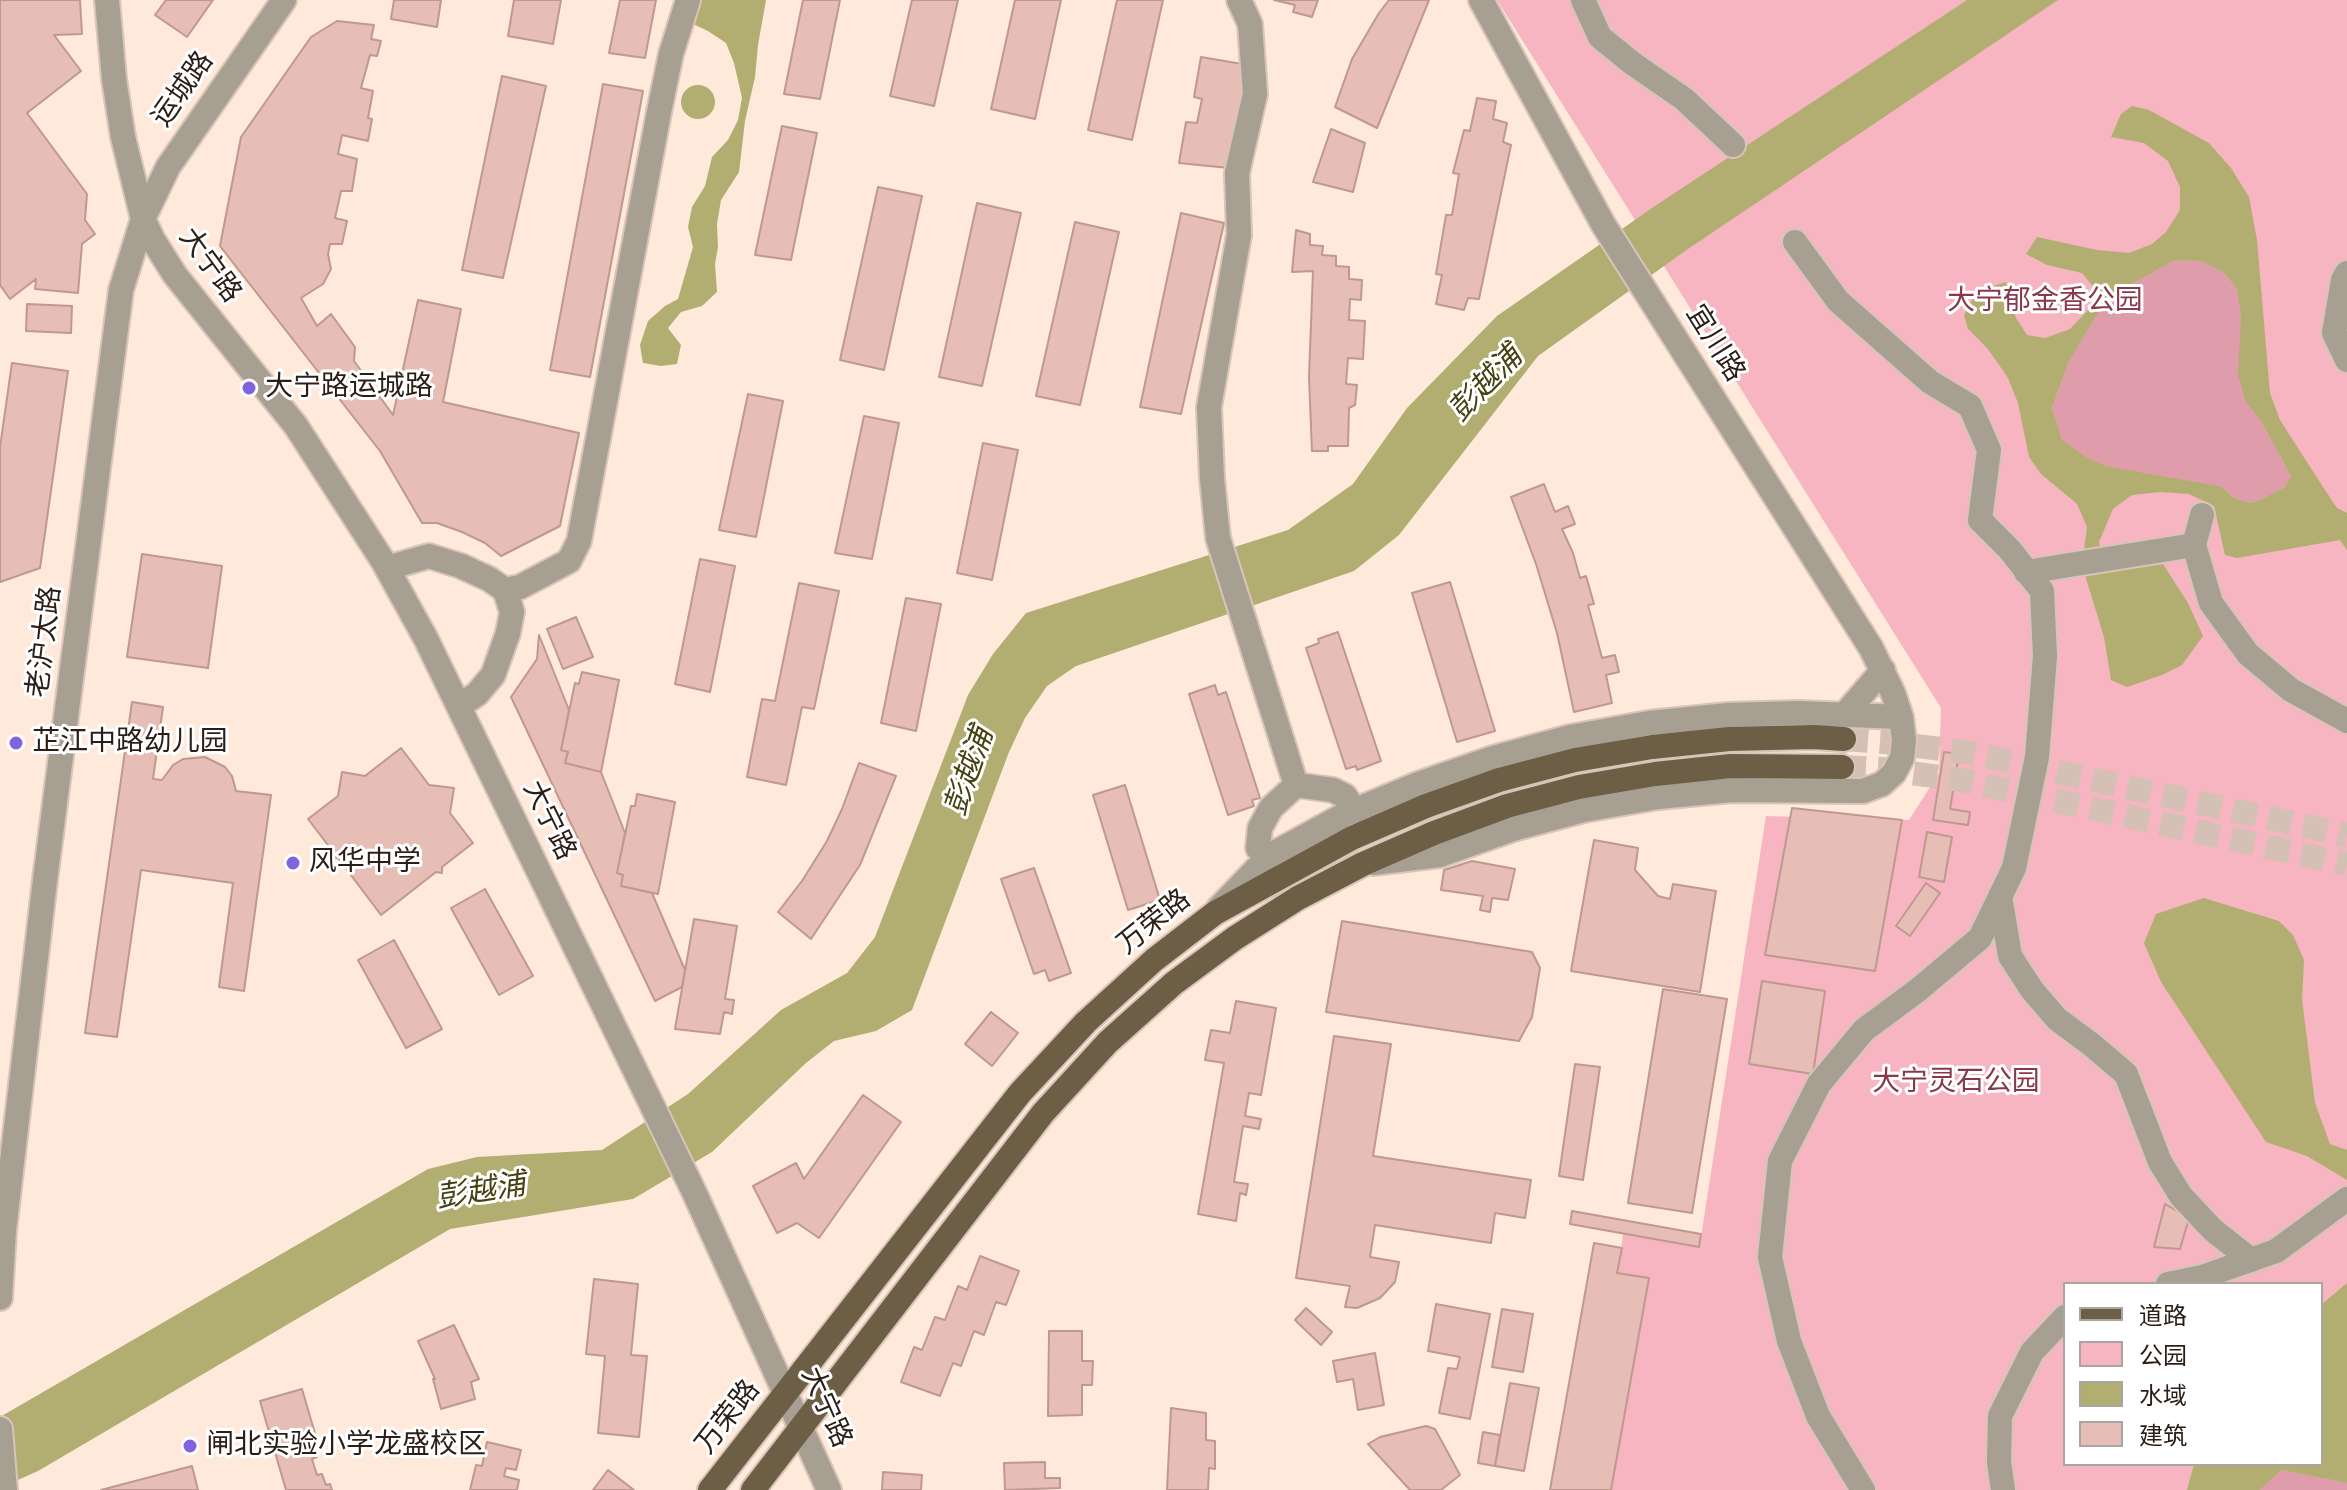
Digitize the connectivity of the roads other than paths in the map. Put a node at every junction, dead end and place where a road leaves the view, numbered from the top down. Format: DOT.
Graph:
graph roads {
  1 [pos="107,0"];
  2 [pos="284,0"];
  3 [pos="688,0"];
  4 [pos="1239,0"];
  5 [pos="1481,0"];
  6 [pos="1583,0"];
  7 [pos="1733,145"];
  8 [pos="143,219"];
  9 [pos="1795,242"];
  10 [pos="2347,273"];
  11 [pos="2347,360"];
  12 [pos="2202,515"];
  13 [pos="2194,545"];
  14 [pos="387,568"];
  15 [pos="2026,572"];
  16 [pos="505,590"];
  17 [pos="1883,670"];
  18 [pos="459,706"];
  19 [pos="1845,714"];
  20 [pos="1901,717"];
  21 [pos="2347,721"];
  22 [pos="1844,739"];
  23 [pos="1842,767"];
  24 [pos="1296,785"];
  25 [pos="1355,811"];
  26 [pos="1269,856"];
  27 [pos="1363,864"];
  28 [pos="2000,896"];
  29 [pos="1215,913"];
  30 [pos="2345,1201"];
  31 [pos="2251,1260"];
  32 [pos="2178,1282"];
  33 [pos="0,1298"];
  34 [pos="2063,1319"];
  35 [pos="785,1394"];
  36 [pos="801,1428"];
  37 [pos="0,1429"];
  38 [pos="5,1483"];
  39 [pos="710,1490"];
  40 [pos="753,1490"];
  41 [pos="829,1490"];
  42 [pos="1863,1490"];
  43 [pos="2003,1490"];
  1 -- 8 [label="street"];
  2 -- 8 [label="street, 运城路"];
  3 -- 16 [label="street"];
  4 -- 24 [label="street"];
  5 -- 17 [label="street, 宜川路"];
  6 -- 7 [label="street"];
  8 -- 14 [label="street, 大宁路"];
  8 -- 33 [label="street, 老沪太路"];
  9 -- 15 [label="street"];
  10 -- 11 [label="street"];
  12 -- 13 [label="street"];
  13 -- 15 [label="street"];
  13 -- 21 [label="street"];
  14 -- 16 [label="street"];
  14 -- 18 [label="street, 大宁路"];
  15 -- 28 [label="street"];
  16 -- 18 [label="street"];
  17 -- 19 [label="street"];
  17 -- 20 [label="street, 宜川路"];
  18 -- 35 [label="street, 大宁路"];
  19 -- 20 [label="street"];
  19 -- 25 [label="street"];
  20 -- 27 [label="street, 宜川路"];
  22 -- 29 [label="main road, 万荣路"];
  23 -- 27 [label="main road, 万荣路"];
  24 -- 25 [label="street"];
  24 -- 26 [label="street"];
  25 -- 26 [label="street"];
  26 -- 29 [label="street"];
  27 -- 36 [label="main road, 万荣路"];
  28 -- 31 [label="street"];
  28 -- 42 [label="street"];
  29 -- 35 [label="main road, 万荣路"];
  30 -- 31 [label="street"];
  31 -- 32 [label="street"];
  34 -- 43 [label="street"];
  35 -- 36 [label="street, 大宁路"];
  35 -- 39 [label="main road, 万荣路"];
  36 -- 40 [label="main road, 万荣路"];
  36 -- 41 [label="street, 大宁路"];
  37 -- 38 [label="street"];
}
